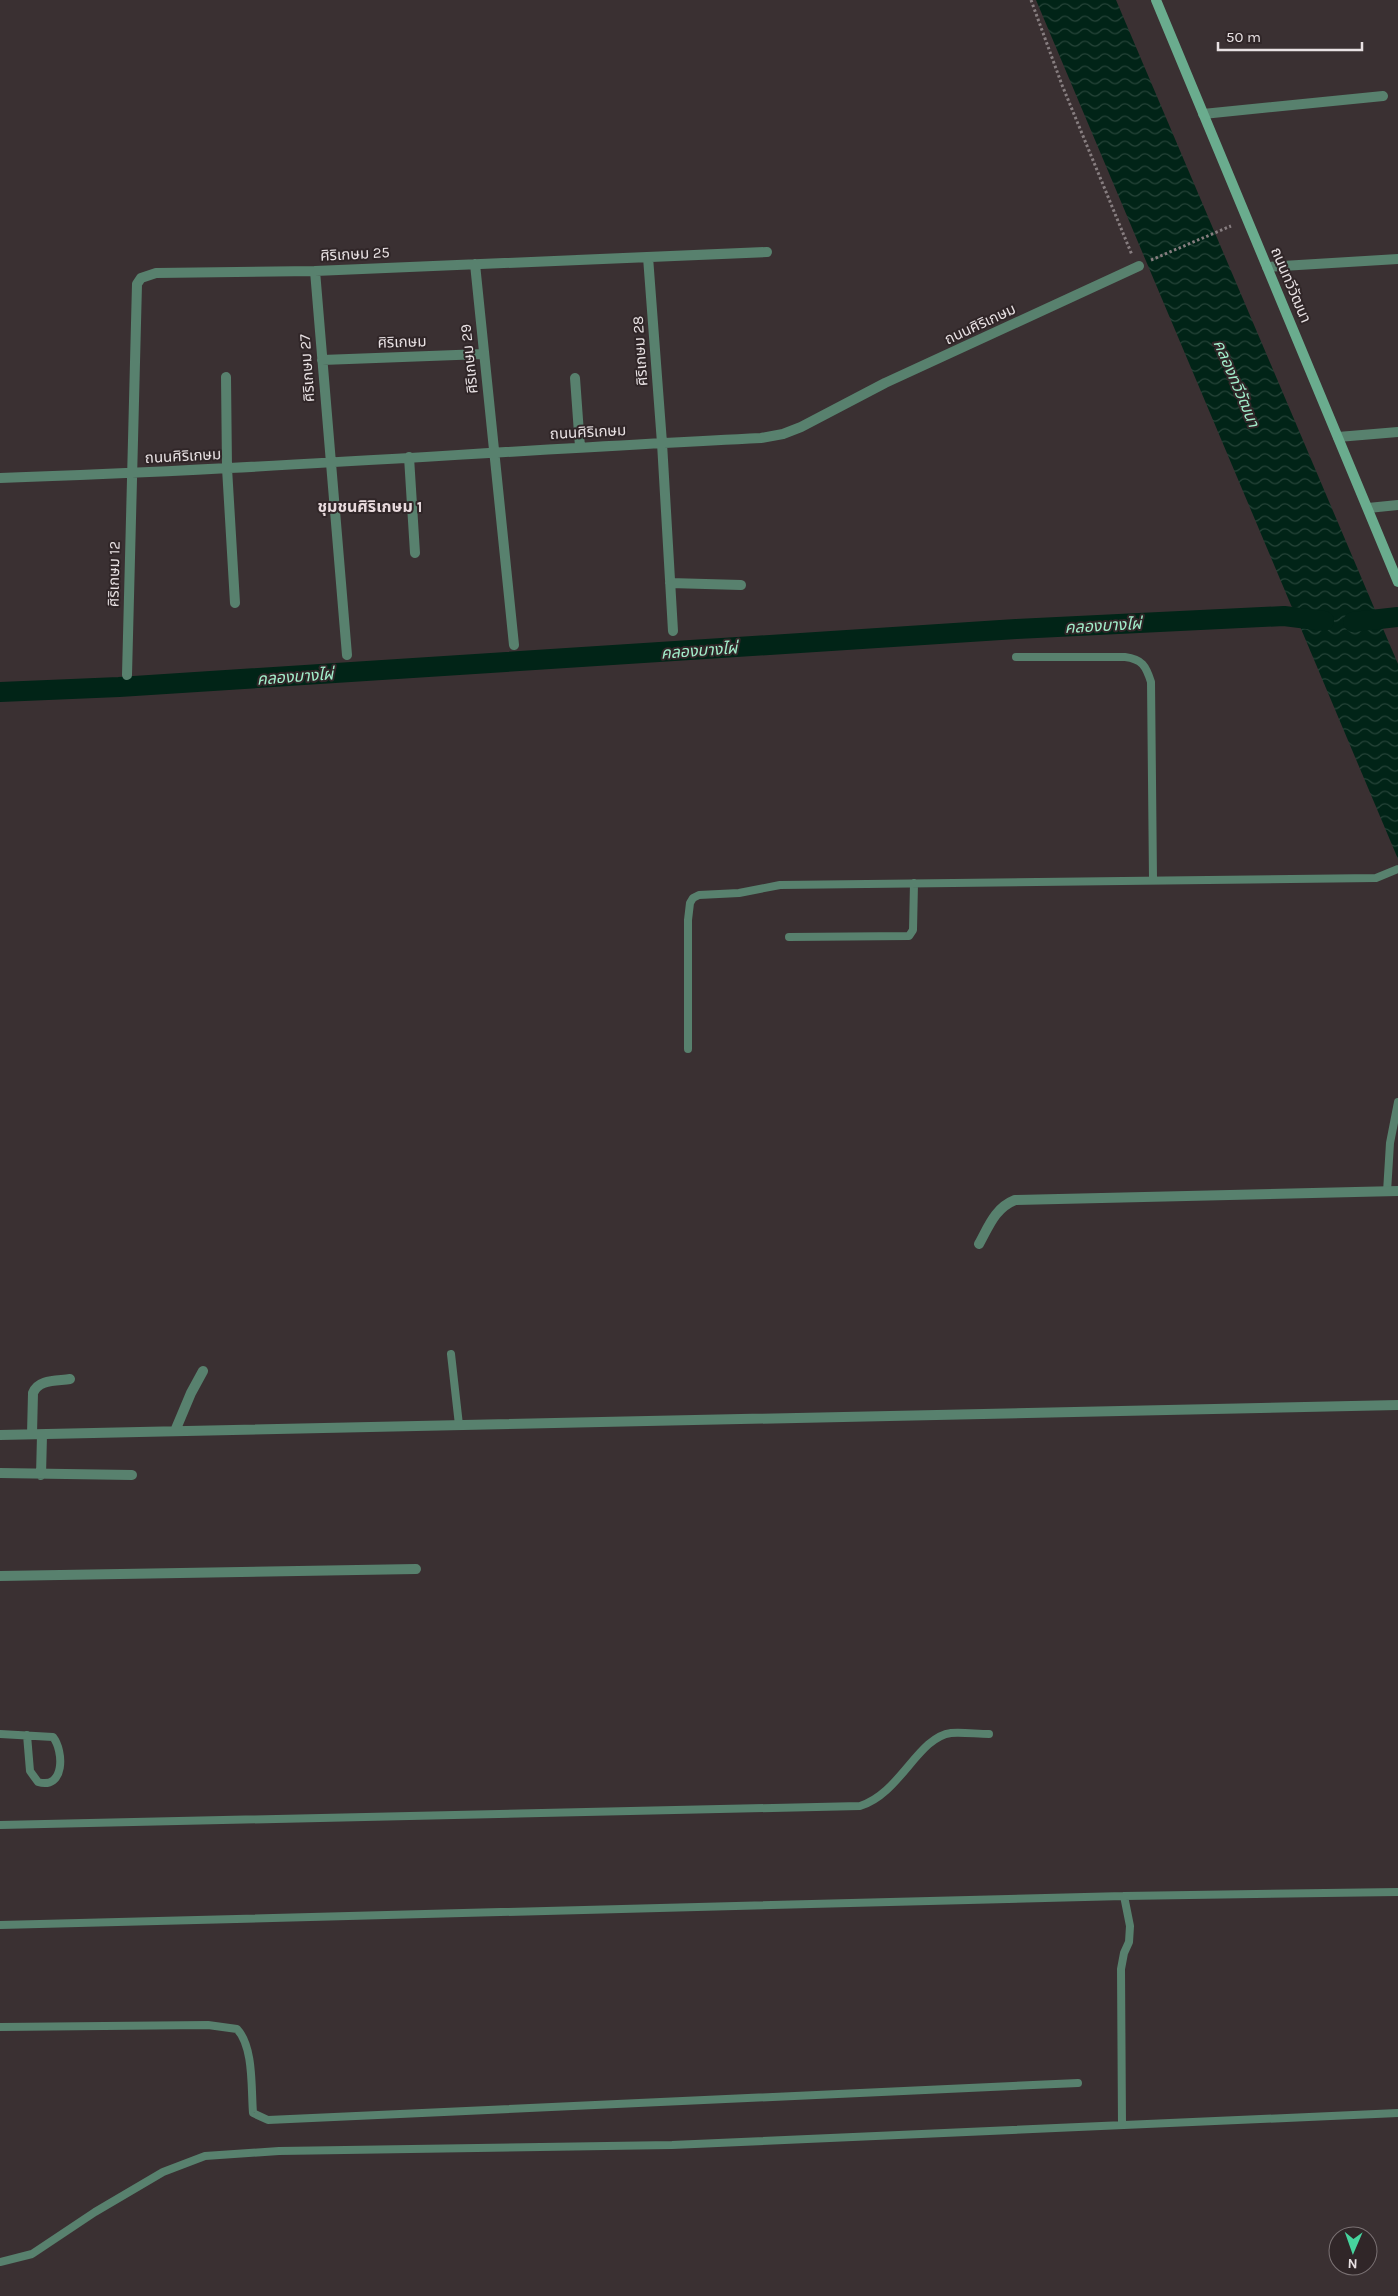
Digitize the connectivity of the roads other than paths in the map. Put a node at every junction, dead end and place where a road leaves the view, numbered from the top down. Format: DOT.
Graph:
graph roads {
  1 [pos="1156,0"];
  2 [pos="1383,96"];
  3 [pos="1203,114"];
  4 [pos="767,252"];
  5 [pos="648,257"];
  6 [pos="1398,260"];
  7 [pos="474,264"];
  8 [pos="1138,266"];
  9 [pos="1267,267"];
  10 [pos="315,271"];
  11 [pos="483,354"];
  12 [pos="322,360"];
  13 [pos="226,377"];
  14 [pos="575,378"];
  15 [pos="1398,432"];
  16 [pos="1338,437"];
  17 [pos="662,443"];
  18 [pos="580,447"];
  19 [pos="494,452"];
  20 [pos="408,457"];
  21 [pos="330,463"];
  22 [pos="227,468"];
  23 [pos="132,474"];
  24 [pos="0,478"];
  25 [pos="1398,505"];
  26 [pos="1368,508"];
  27 [pos="415,553"];
  28 [pos="1398,582"];
  29 [pos="670,583"];
  30 [pos="741,585"];
  31 [pos="235,603"];
  32 [pos="673,632"];
  33 [pos="514,645"];
  34 [pos="347,654"];
  35 [pos="1016,656"];
  36 [pos="127,675"];
  37 [pos="1398,869"];
  38 [pos="1153,879"];
  39 [pos="914,883"];
  40 [pos="789,937"];
  41 [pos="688,1048"];
  42 [pos="1398,1102"];
  43 [pos="1393,1191"];
  44 [pos="979,1244"];
  45 [pos="451,1354"];
  46 [pos="203,1370"];
  47 [pos="70,1379"];
  48 [pos="1398,1405"];
  49 [pos="459,1425"];
  50 [pos="175,1431"];
  51 [pos="0,1435"];
  52 [pos="37,1435"];
  53 [pos="0,1474"];
  54 [pos="41,1475"];
  55 [pos="132,1475"];
  56 [pos="416,1569"];
  57 [pos="0,1576"];
  58 [pos="0,1734"];
  59 [pos="989,1734"];
  60 [pos="27,1735"];
  61 [pos="0,1825"];
  62 [pos="1398,1892"];
  63 [pos="1124,1896"];
  64 [pos="0,1925"];
  65 [pos="0,2027"];
  66 [pos="1078,2083"];
  67 [pos="1398,2113"];
  68 [pos="1122,2125"];
  69 [pos="0,2262"];
  1 -- 3 [label="main road, ถนนทวีวัฒนา"];
  2 -- 3 [label="street"];
  3 -- 9 [label="main road, ถนนทวีวัฒนา"];
  4 -- 5 [label="street, ศิริเกษม 25"];
  5 -- 7 [label="street, ศิริเกษม 25"];
  5 -- 17 [label="street, ศิริเกษม 28"];
  6 -- 9 [label="street"];
  7 -- 10 [label="street, ศิริเกษม 25"];
  7 -- 11 [label="street, ศิริเกษม 29"];
  8 -- 17 [label="street, ถนนศิริเกษม"];
  9 -- 16 [label="main road, ถนนทวีวัฒนา"];
  10 -- 12 [label="street, ศิริเกษม 27"];
  10 -- 23 [label="street, ศิริเกษม 25"];
  11 -- 12 [label="street, ศิริเกษม"];
  11 -- 19 [label="street, ศิริเกษม 29"];
  12 -- 21 [label="street, ศิริเกษม 27"];
  13 -- 22 [label="street"];
  14 -- 18 [label="street"];
  15 -- 16 [label="street"];
  16 -- 26 [label="main road, ถนนทวีวัฒนา"];
  17 -- 18 [label="street, ถนนศิริเกษม"];
  17 -- 29 [label="street, ศิริเกษม 28"];
  18 -- 19 [label="street, ถนนศิริเกษม"];
  19 -- 20 [label="street, ถนนศิริเกษม"];
  19 -- 33 [label="street, ศิริเกษม 29"];
  20 -- 21 [label="street, ถนนศิริเกษม"];
  20 -- 27 [label="street"];
  21 -- 22 [label="street, ถนนศิริเกษม"];
  21 -- 34 [label="street, ศิริเกษม 27"];
  22 -- 23 [label="street, ถนนศิริเกษม"];
  22 -- 31 [label="street"];
  23 -- 24 [label="street, ถนนศิริเกษม"];
  23 -- 36 [label="street, ศิริเกษม 12"];
  25 -- 26 [label="street"];
  26 -- 28 [label="main road, ถนนทวีวัฒนา"];
  29 -- 30 [label="street"];
  29 -- 32 [label="street, ศิริเกษม 28"];
  35 -- 38 [label="lane"];
  37 -- 38 [label="lane"];
  38 -- 39 [label="lane"];
  39 -- 40 [label="lane"];
  39 -- 41 [label="lane"];
  42 -- 43 [label="lane"];
  43 -- 44 [label="street"];
  45 -- 49 [label="lane"];
  46 -- 50 [label="street"];
  47 -- 52 [label="street"];
  48 -- 49 [label="street"];
  49 -- 50 [label="street"];
  50 -- 52 [label="street"];
  51 -- 52 [label="street"];
  52 -- 54 [label="street"];
  53 -- 54 [label="street"];
  54 -- 55 [label="street"];
  56 -- 57 [label="street"];
  58 -- 60 [label="lane"];
  59 -- 61 [label="lane"];
  60 -- 60 [label="lane"];
  62 -- 63 [label="lane"];
  63 -- 64 [label="lane"];
  63 -- 68 [label="lane"];
  65 -- 66 [label="lane"];
  67 -- 68 [label="lane"];
  68 -- 69 [label="lane"];
}
